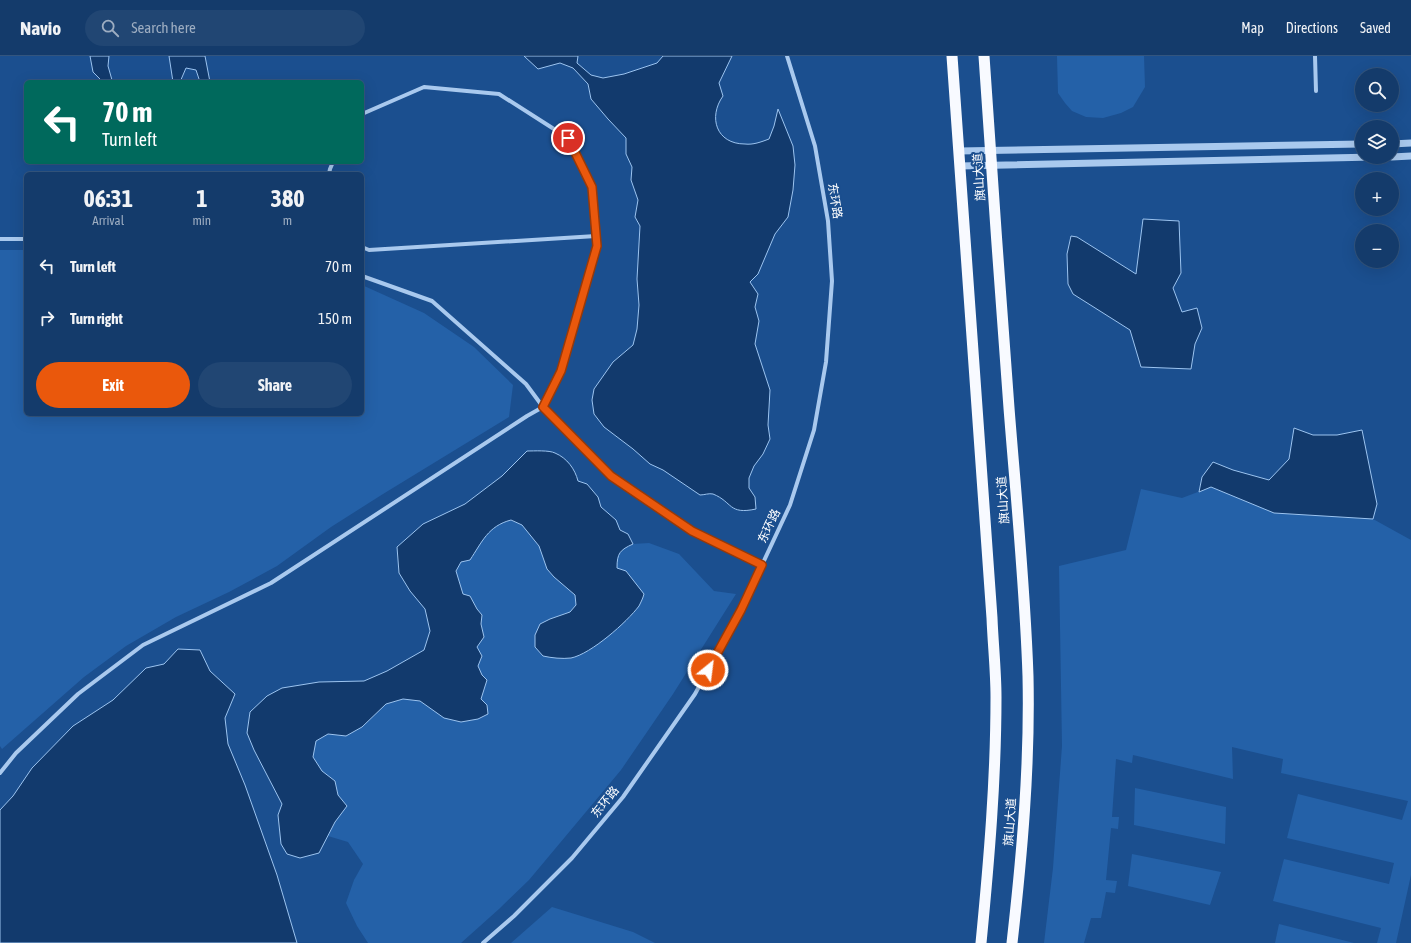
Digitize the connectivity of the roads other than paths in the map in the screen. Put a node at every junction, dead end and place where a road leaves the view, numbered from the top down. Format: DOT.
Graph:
graph roads {
  1 [pos="787,56"];
  2 [pos="952,56"];
  3 [pos="984,56"];
  4 [pos="1315,56"];
  5 [pos="1316,91"];
  6 [pos="364,113"];
  7 [pos="1411,143"];
  8 [pos="1355,144"];
  9 [pos="1399,144"];
  10 [pos="958,151"];
  11 [pos="990,151"];
  12 [pos="1411,156"];
  13 [pos="1355,157"];
  14 [pos="1399,157"];
  15 [pos="991,164"];
  16 [pos="959,166"];
  17 [pos="596,236"];
  18 [pos="0,239"];
  19 [pos="24,239"];
  20 [pos="364,248"];
  21 [pos="364,277"];
  22 [pos="543,407"];
  23 [pos="762,565"];
  24 [pos="0,773"];
  25 [pos="482,943"];
  26 [pos="980,943"];
  27 [pos="1012,943"];
  1 -- 23 [label="street, 东环路"];
  2 -- 10 [label="highway, 旗山大道"];
  3 -- 11 [label="highway, 旗山大道"];
  4 -- 5 [label="street"];
  6 -- 17 [label="street"];
  7 -- 9 [label="street"];
  8 -- 11 [label="street"];
  10 -- 11 [label="street"];
  10 -- 16 [label="highway, 旗山大道"];
  11 -- 15 [label="highway, 旗山大道"];
  12 -- 14 [label="street"];
  13 -- 15 [label="street"];
  15 -- 16 [label="street"];
  15 -- 27 [label="highway, 旗山大道"];
  16 -- 26 [label="highway, 旗山大道"];
  17 -- 20 [label="street"];
  17 -- 22 [label="street"];
  18 -- 19 [label="street"];
  21 -- 22 [label="street"];
  22 -- 23 [label="street"];
  22 -- 24 [label="street"];
  23 -- 25 [label="street, 东环路"];
}
